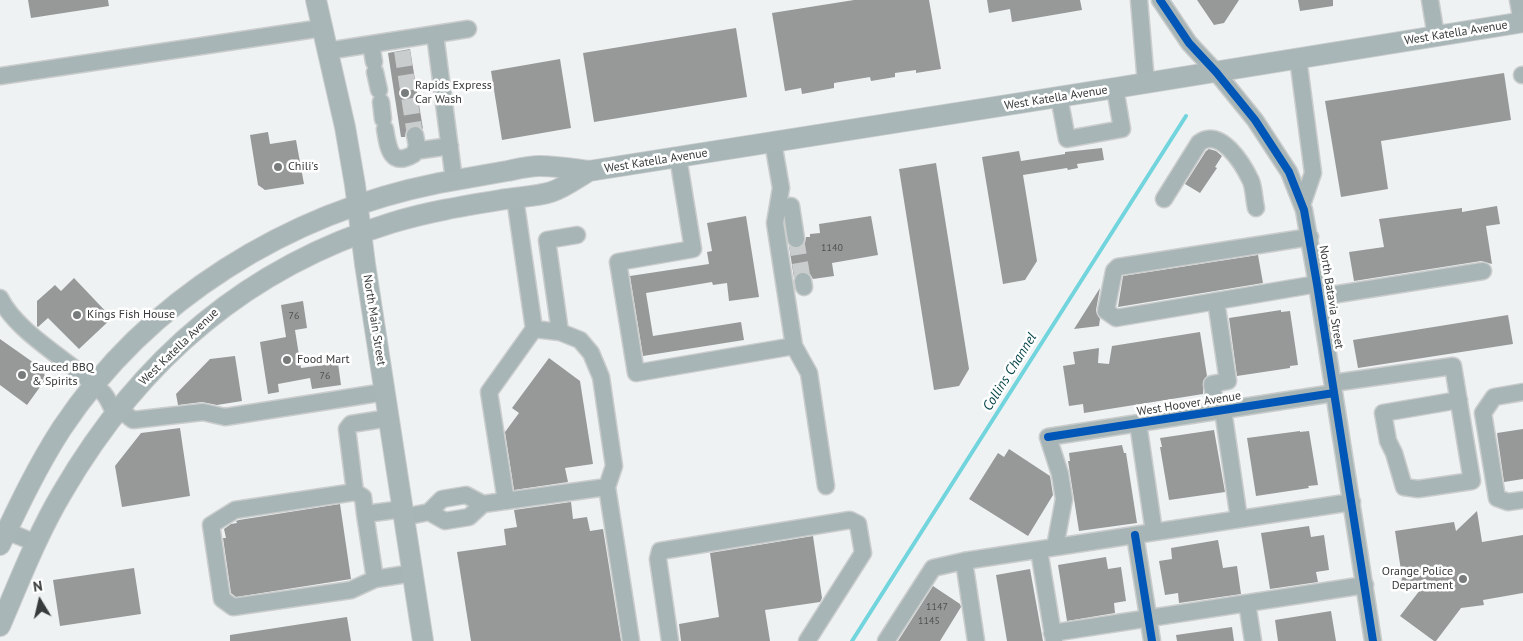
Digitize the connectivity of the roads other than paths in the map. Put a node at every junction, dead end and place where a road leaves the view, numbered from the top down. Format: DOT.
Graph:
graph roads {
  1 [pos="316,0"];
  2 [pos="1139,0"];
  3 [pos="1160,0"];
  4 [pos="1430,0"];
  5 [pos="1518,0"];
  6 [pos="1522,22"];
  7 [pos="322,28"];
  8 [pos="468,29"];
  9 [pos="435,34"];
  10 [pos="1436,36"];
  11 [pos="371,44"];
  12 [pos="327,51"];
  13 [pos="1298,58"];
  14 [pos="1216,72"];
  15 [pos="0,76"];
  16 [pos="1146,83"];
  17 [pos="1115,88"];
  18 [pos="1059,97"];
  19 [pos="773,142"];
  20 [pos="450,146"];
  21 [pos="678,157"];
  22 [pos="589,171"];
  23 [pos="454,180"];
  24 [pos="515,198"];
  25 [pos="1164,199"];
  26 [pos="1302,205"];
  27 [pos="357,206"];
  28 [pos="791,206"];
  29 [pos="1256,208"];
  30 [pos="360,233"];
  31 [pos="577,235"];
  32 [pos="1310,237"];
  33 [pos="796,239"];
  34 [pos="1482,271"];
  35 [pos="1318,290"];
  36 [pos="1216,301"];
  37 [pos="1,306"];
  38 [pos="534,329"];
  39 [pos="560,332"];
  40 [pos="794,346"];
  41 [pos="94,386"];
  42 [pos="1334,388"];
  43 [pos="385,392"];
  44 [pos="1523,392"];
  45 [pos="1459,400"];
  46 [pos="1220,410"];
  47 [pos="117,412"];
  48 [pos="389,418"];
  49 [pos="1138,423"];
  50 [pos="826,486"];
  51 [pos="607,487"];
  52 [pos="355,492"];
  53 [pos="1523,500"];
  54 [pos="506,501"];
  55 [pos="1352,502"];
  56 [pos="483,504"];
  57 [pos="429,512"];
  58 [pos="404,513"];
  59 [pos="365,514"];
  60 [pos="1239,519"];
  61 [pos="2,532"];
  62 [pos="1154,532"];
  63 [pos="1135,535"];
  64 [pos="36,543"];
  65 [pos="1047,549"];
  66 [pos="964,561"];
  67 [pos="413,573"];
  68 [pos="375,579"];
  69 [pos="1365,585"];
  70 [pos="1246,603"];
  71 [pos="1148,619"];
  72 [pos="0,626"];
  73 [pos="1053,637"];
  74 [pos="423,641"];
  75 [pos="631,641"];
  76 [pos="670,641"];
  77 [pos="807,641"];
  78 [pos="886,641"];
  79 [pos="976,641"];
  80 [pos="1152,641"];
  81 [pos="1253,641"];
  82 [pos="1373,641"];
  1 -- 7 [label="main road, North Main Street"];
  2 -- 16 [label="street"];
  3 -- 14 [label="street, North Batavia Street"];
  4 -- 10 [label="street"];
  5 -- 6 [label="street"];
  6 -- 10 [label="main road, West Katella Avenue"];
  7 -- 12 [label="main road, North Main Street"];
  7 -- 15 [label="street"];
  8 -- 9 [label="street"];
  9 -- 11 [label="street"];
  9 -- 20 [label="street"];
  10 -- 13 [label="main road, West Katella Avenue"];
  11 -- 12 [label="street"];
  11 -- 20 [label="street"];
  12 -- 27 [label="main road, North Main Street"];
  13 -- 14 [label="main road, West Katella Avenue"];
  13 -- 26 [label="street"];
  14 -- 16 [label="main road, West Katella Avenue"];
  14 -- 26 [label="street, North Batavia Street"];
  16 -- 17 [label="main road, West Katella Avenue"];
  17 -- 18 [label="main road, West Katella Avenue"];
  17 -- 18 [label="street"];
  18 -- 19 [label="main road, West Katella Avenue"];
  19 -- 21 [label="main road, West Katella Avenue"];
  19 -- 40 [label="street"];
  20 -- 23 [label="street"];
  21 -- 22 [label="main road, West Katella Avenue"];
  21 -- 40 [label="street"];
  22 -- 23 [label="main road, West Katella Avenue"];
  22 -- 24 [label="main road, West Katella Avenue"];
  23 -- 27 [label="main road, West Katella Avenue"];
  24 -- 30 [label="main road, West Katella Avenue"];
  24 -- 38 [label="street"];
  25 -- 29 [label="street"];
  26 -- 32 [label="street, North Batavia Street"];
  27 -- 30 [label="main road, North Main Street"];
  27 -- 41 [label="main road, West Katella Avenue"];
  28 -- 33 [label="street"];
  30 -- 43 [label="main road, North Main Street"];
  30 -- 47 [label="main road, West Katella Avenue"];
  31 -- 39 [label="street"];
  32 -- 35 [label="street, North Batavia Street"];
  32 -- 36 [label="street"];
  34 -- 35 [label="street"];
  35 -- 36 [label="street"];
  35 -- 42 [label="street, North Batavia Street"];
  36 -- 46 [label="street"];
  37 -- 41 [label="street"];
  38 -- 39 [label="street"];
  38 -- 54 [label="street"];
  39 -- 51 [label="street"];
  40 -- 50 [label="street"];
  41 -- 47 [label="street"];
  41 -- 61 [label="main road, West Katella Avenue"];
  42 -- 45 [label="street, West Hoover Avenue"];
  42 -- 46 [label="street, West Hoover Avenue"];
  42 -- 55 [label="street, North Batavia Street"];
  43 -- 47 [label="street"];
  43 -- 48 [label="main road, North Main Street"];
  44 -- 53 [label="street"];
  45 -- 45 [label="street"];
  46 -- 49 [label="street, West Hoover Avenue"];
  46 -- 60 [label="street"];
  47 -- 64 [label="main road, West Katella Avenue"];
  48 -- 52 [label="street"];
  48 -- 58 [label="main road, North Main Street"];
  49 -- 62 [label="street"];
  49 -- 65 [label="street, West Hoover Avenue"];
  51 -- 54 [label="street"];
  51 -- 75 [label="street"];
  52 -- 59 [label="street"];
  52 -- 68 [label="street"];
  54 -- 56 [label="street"];
  55 -- 60 [label="street"];
  55 -- 69 [label="street, North Batavia Street"];
  56 -- 57 [label="street"];
  56 -- 57 [label="street"];
  57 -- 58 [label="street"];
  58 -- 59 [label="street"];
  58 -- 67 [label="main road, North Main Street"];
  59 -- 68 [label="street"];
  60 -- 62 [label="street"];
  61 -- 64 [label="street"];
  62 -- 63 [label="street"];
  63 -- 65 [label="street"];
  63 -- 71 [label="street"];
  64 -- 72 [label="main road, West Katella Avenue"];
  65 -- 66 [label="street"];
  65 -- 73 [label="street"];
  66 -- 78 [label="street"];
  66 -- 79 [label="street"];
  67 -- 68 [label="street"];
  67 -- 74 [label="main road, North Main Street"];
  69 -- 70 [label="street"];
  69 -- 82 [label="street, North Batavia Street"];
  70 -- 71 [label="street"];
  70 -- 81 [label="street"];
  71 -- 73 [label="street"];
  71 -- 80 [label="street"];
  76 -- 77 [label="street"];
}
